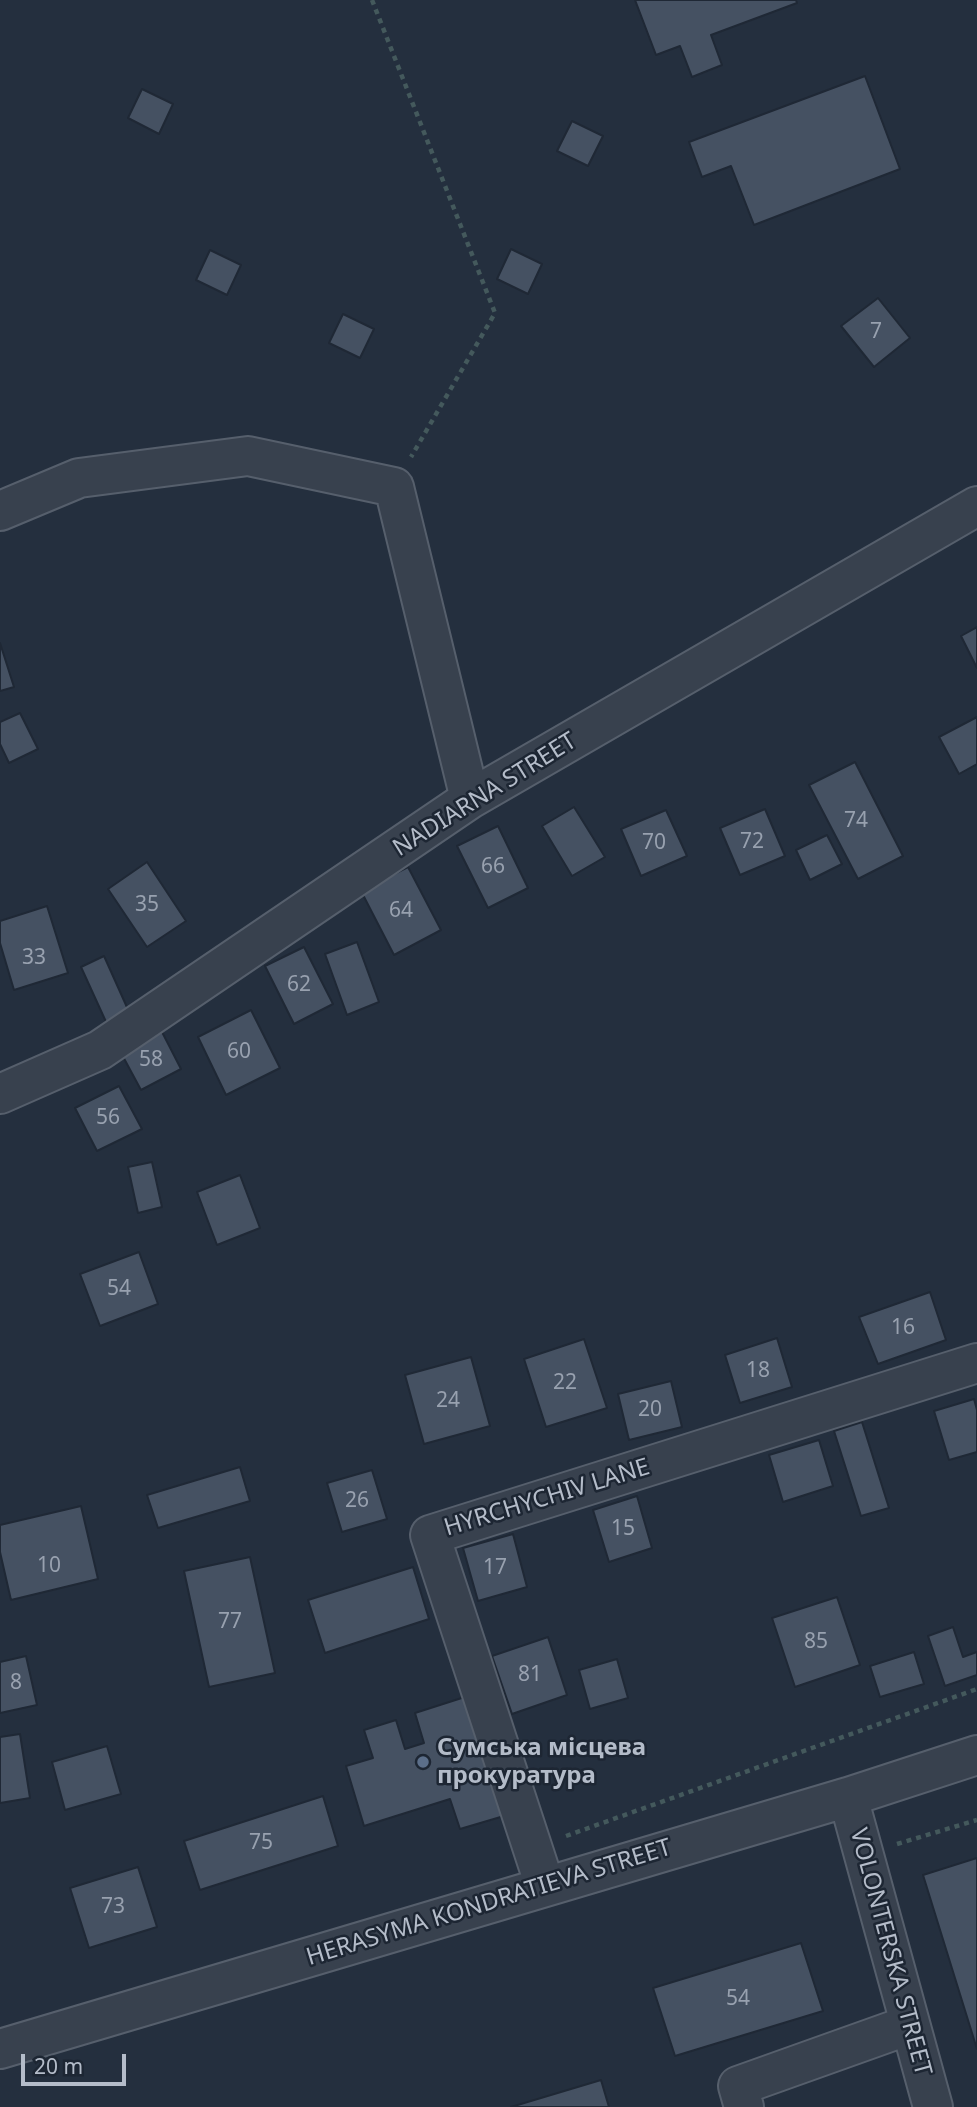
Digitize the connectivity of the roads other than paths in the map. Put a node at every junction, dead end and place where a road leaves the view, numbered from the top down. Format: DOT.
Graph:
graph roads {
  1 [pos="977,506"];
  2 [pos="0,511"];
  3 [pos="470,799"];
  4 [pos="0,1094"];
  5 [pos="977,1363"];
  6 [pos="977,1755"];
  7 [pos="849,1797"];
  8 [pos="545,1886"];
  9 [pos="909,2025"];
  10 [pos="0,2049"];
  11 [pos="744,2107"];
  12 [pos="933,2107"];
  1 -- 3 [label="street, NADIARNA STREET"];
  2 -- 3 [label="street"];
  3 -- 4 [label="street, NADIARNA STREET"];
  5 -- 8 [label="street, HYRCHYCHIV LANE"];
  6 -- 7 [label="street, HERASYMA KONDRATIEVA STREET"];
  7 -- 8 [label="street, HERASYMA KONDRATIEVA STREET"];
  7 -- 9 [label="street, VOLONTERSKA STREET"];
  8 -- 10 [label="street, HERASYMA KONDRATIEVA STREET"];
  9 -- 11 [label="street"];
  9 -- 12 [label="street, VOLONTERSKA STREET"];
}
